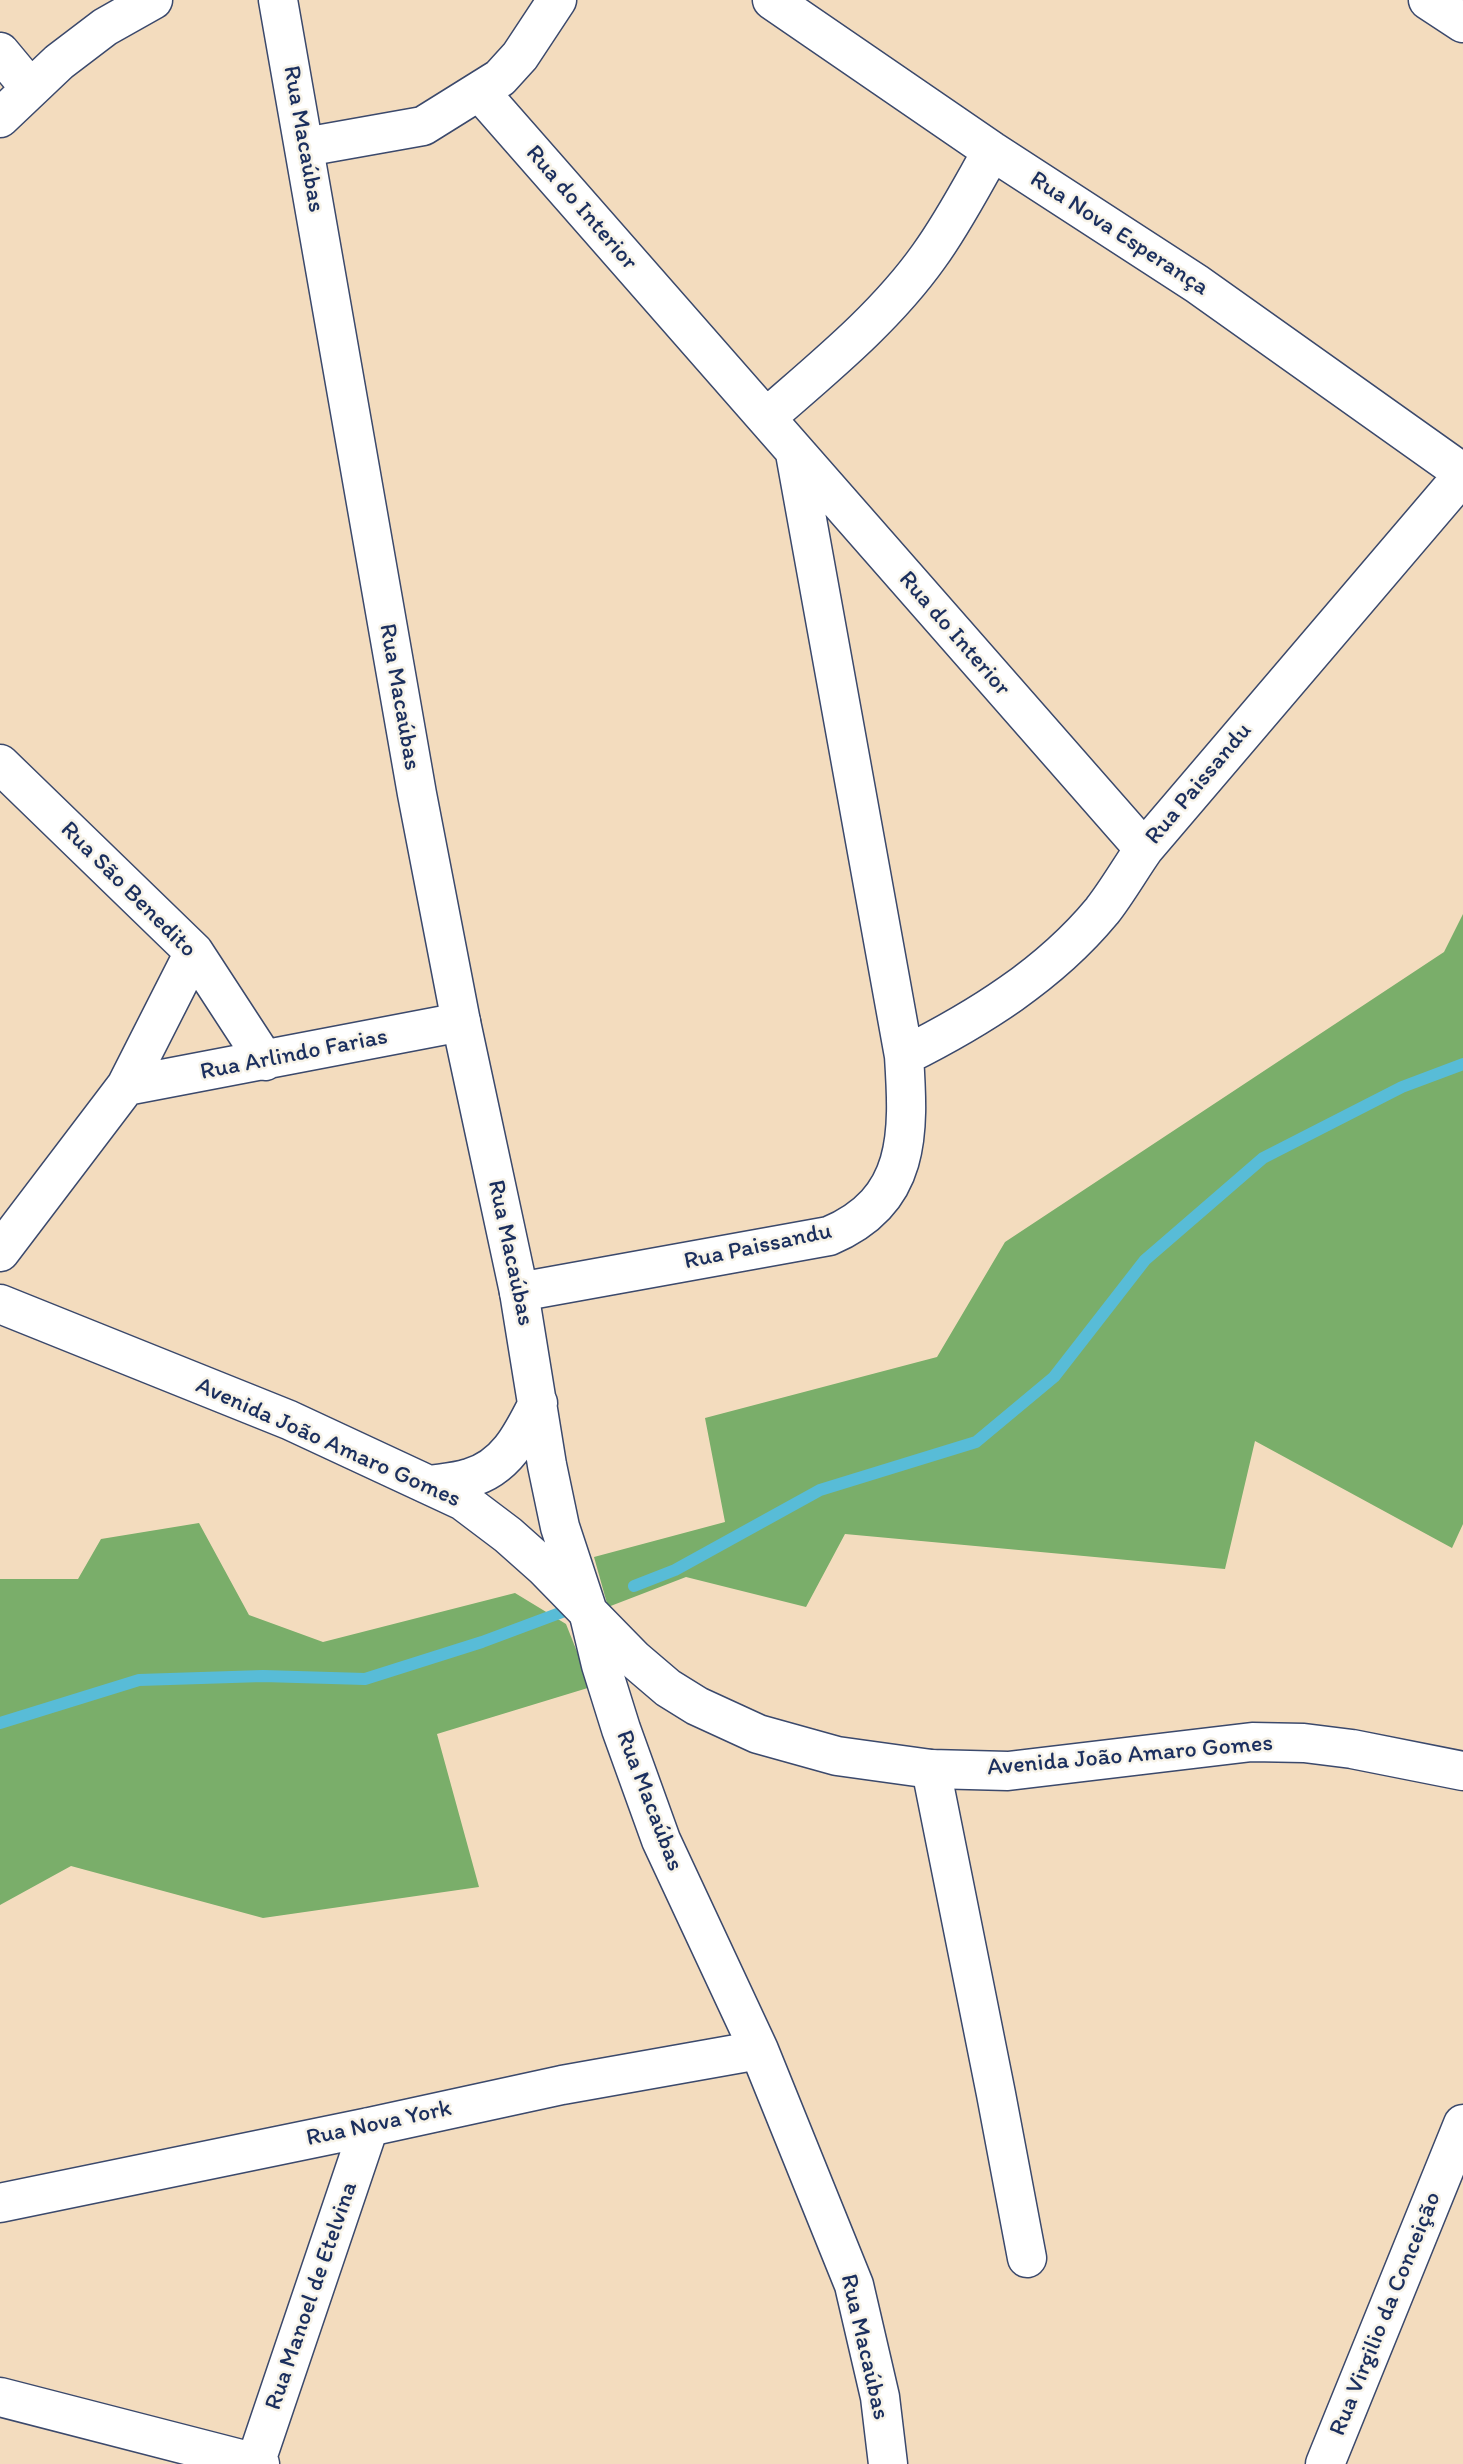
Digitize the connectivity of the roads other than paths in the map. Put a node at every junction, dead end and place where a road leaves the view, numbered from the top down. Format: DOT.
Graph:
graph roads {
  1 [pos="153,0"];
  2 [pos="278,0"];
  3 [pos="557,0"];
  4 [pos="772,0"];
  5 [pos="1428,0"];
  6 [pos="1463,23"];
  7 [pos="0,52"];
  8 [pos="30,88"];
  9 [pos="480,92"];
  10 [pos="0,118"];
  11 [pos="305,148"];
  12 [pos="992,151"];
  13 [pos="766,417"];
  14 [pos="796,453"];
  15 [pos="1463,474"];
  16 [pos="0,764"];
  17 [pos="1144,849"];
  18 [pos="194,951"];
  19 [pos="461,1022"];
  20 [pos="904,1056"];
  21 [pos="265,1061"];
  22 [pos="127,1086"];
  23 [pos="0,1252"];
  24 [pos="519,1292"];
  25 [pos="0,1304"];
  26 [pos="538,1403"];
  27 [pos="430,1485"];
  28 [pos="589,1615"];
  29 [pos="932,1769"];
  30 [pos="1463,1771"];
  31 [pos="759,2050"];
  32 [pos="1463,2124"];
  33 [pos="369,2127"];
  34 [pos="0,2203"];
  35 [pos="1027,2258"];
  36 [pos="0,2398"];
  37 [pos="257,2464"];
  38 [pos="887,2464"];
  39 [pos="1325,2464"];
  1 -- 8 [label="street"];
  2 -- 11 [label="street, Rua Macaúbas"];
  3 -- 9 [label="street"];
  4 -- 12 [label="street, Rua Nova Esperança"];
  5 -- 6 [label="street"];
  7 -- 8 [label="street"];
  8 -- 10 [label="street"];
  9 -- 11 [label="street"];
  9 -- 13 [label="street, Rua do Interior"];
  11 -- 19 [label="street, Rua Macaúbas"];
  12 -- 13 [label="street"];
  12 -- 15 [label="street, Rua Nova Esperança"];
  13 -- 14 [label="street, Rua do Interior"];
  14 -- 17 [label="street, Rua do Interior"];
  14 -- 20 [label="street, Rua Paissandu"];
  15 -- 17 [label="street, Rua Paissandu"];
  16 -- 18 [label="street, Rua São Benedito"];
  17 -- 20 [label="street, Rua Paissandu"];
  18 -- 21 [label="street, Rua São Benedito"];
  18 -- 22 [label="street"];
  19 -- 21 [label="street, Rua Arlindo Farias"];
  19 -- 24 [label="street, Rua Macaúbas"];
  20 -- 24 [label="street, Rua Paissandu"];
  21 -- 22 [label="street, Rua Arlindo Farias"];
  22 -- 23 [label="street"];
  24 -- 26 [label="street, Rua Macaúbas"];
  25 -- 27 [label="street, Avenida João Amaro Gomes"];
  26 -- 27 [label="street"];
  26 -- 28 [label="street, Rua Macaúbas"];
  27 -- 28 [label="street, Avenida João Amaro Gomes"];
  28 -- 29 [label="street, Avenida João Amaro Gomes"];
  28 -- 31 [label="street, Rua Macaúbas"];
  29 -- 30 [label="street, Avenida João Amaro Gomes"];
  29 -- 35 [label="street"];
  31 -- 33 [label="street, Rua Nova York"];
  31 -- 38 [label="street, Rua Macaúbas"];
  32 -- 39 [label="street, Rua Virgilio da Conceição"];
  33 -- 34 [label="street, Rua Nova York"];
  33 -- 37 [label="street, Rua Manoel de Etelvina"];
  36 -- 37 [label="street"];
}
